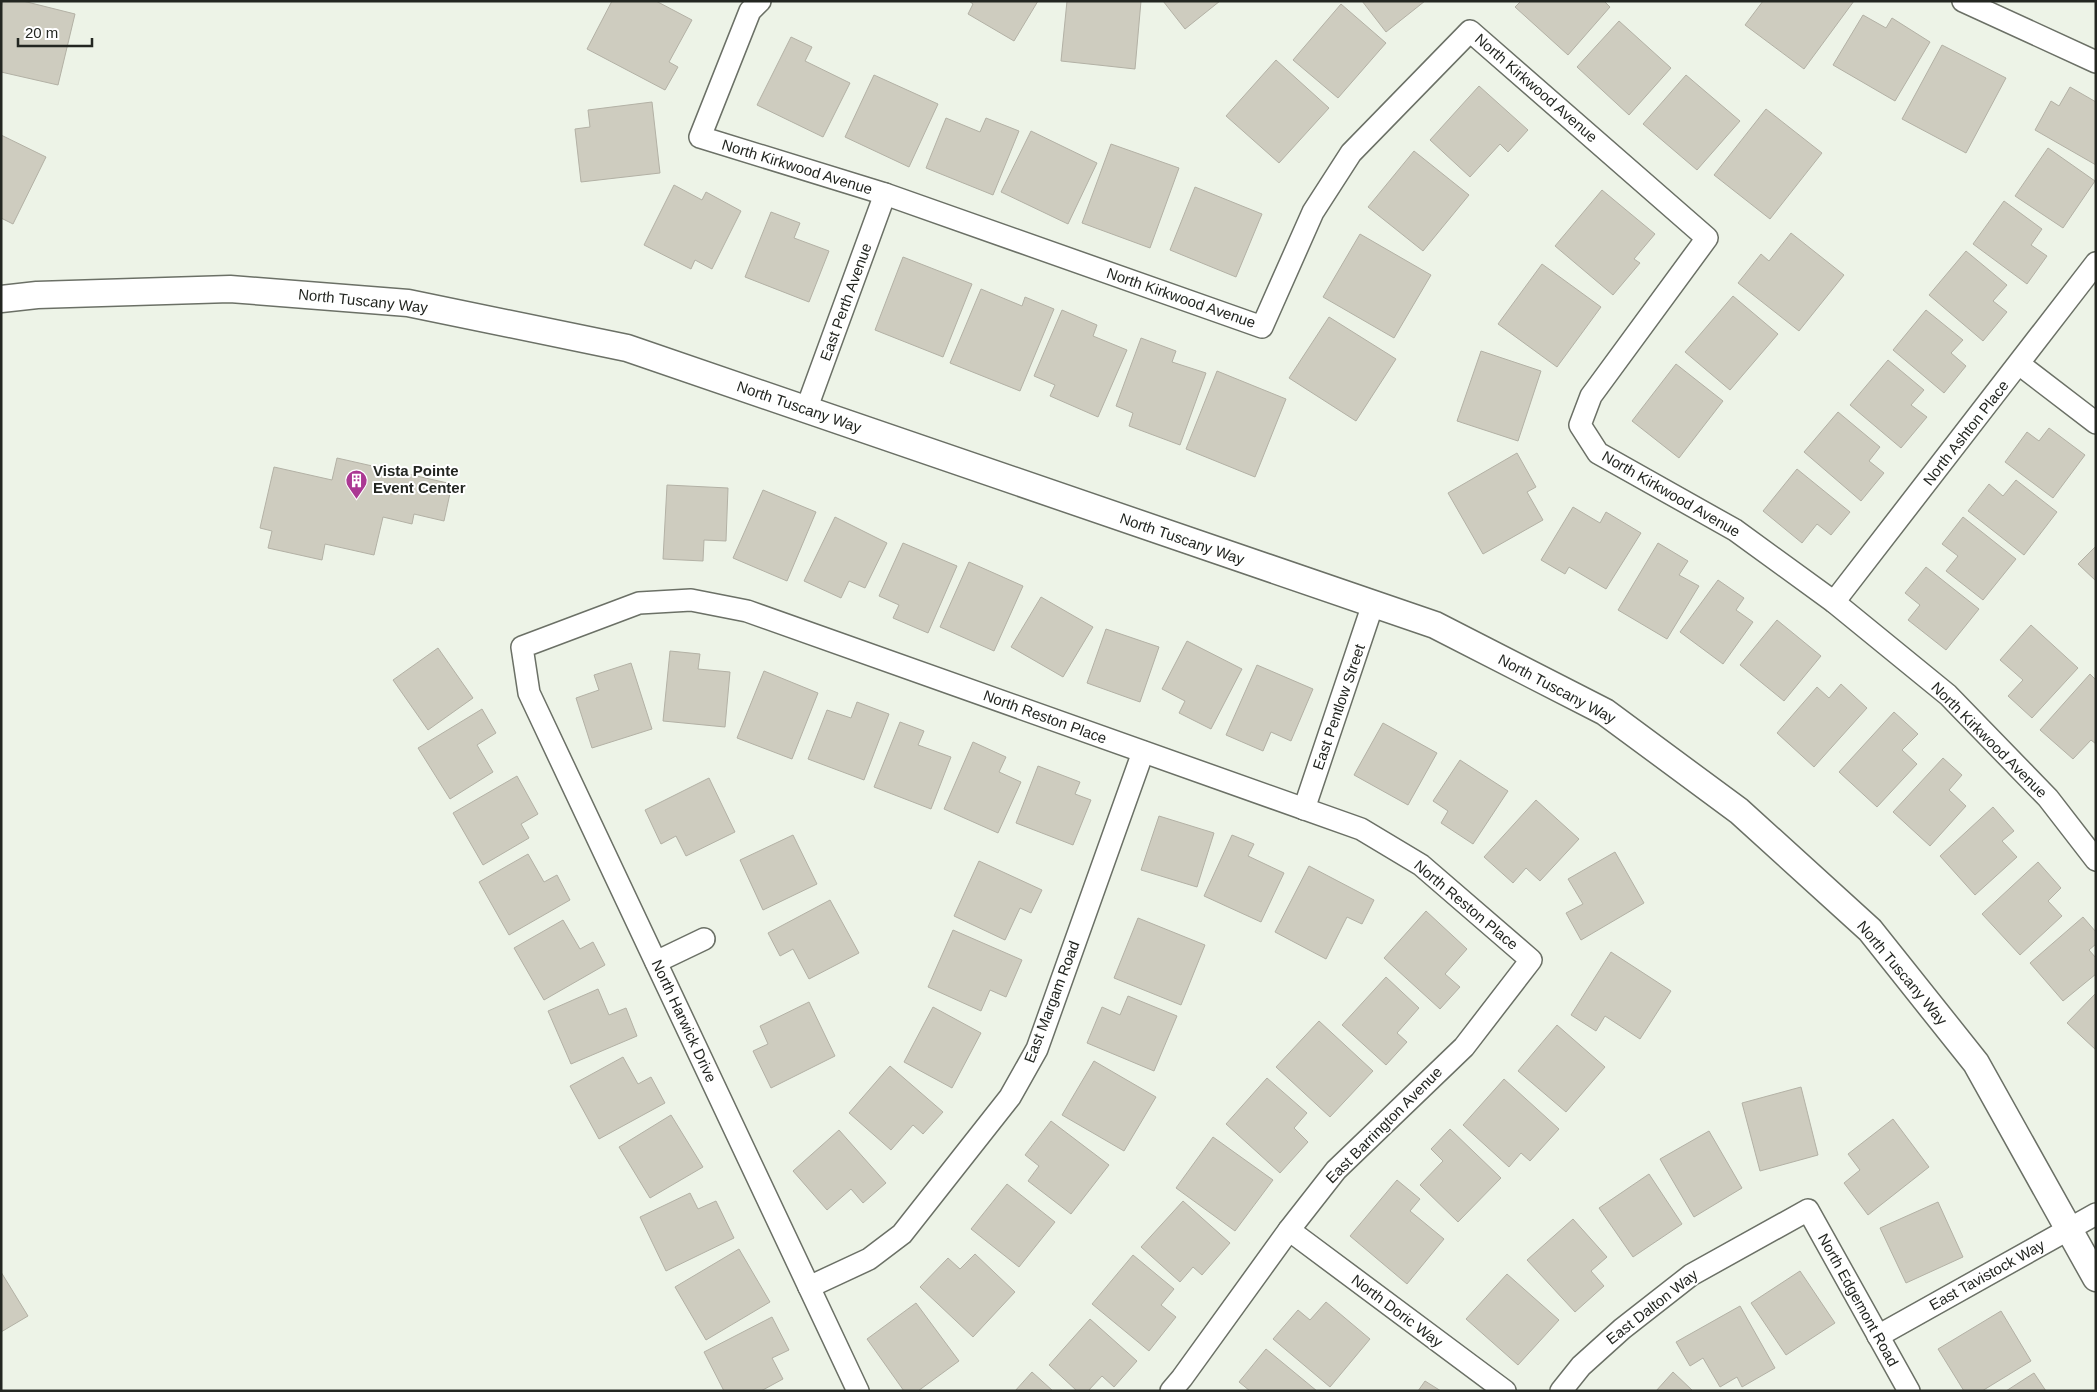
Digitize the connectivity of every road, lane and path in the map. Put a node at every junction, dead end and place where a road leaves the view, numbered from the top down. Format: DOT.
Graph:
graph roads {
  1 [pos="760,1"];
  2 [pos="1963,1"];
  3 [pos="2096,62"];
  4 [pos="885,194"];
  5 [pos="2096,263"];
  6 [pos="1,299"];
  7 [pos="2019,364"];
  8 [pos="806,410"];
  9 [pos="2096,423"];
  10 [pos="1834,602"];
  11 [pos="1373,604"];
  12 [pos="522,647"];
  13 [pos="1143,752"];
  14 [pos="1304,810"];
  15 [pos="2096,860"];
  16 [pos="704,939"];
  17 [pos="1531,960"];
  18 [pos="656,962"];
  19 [pos="1808,1210"];
  20 [pos="2096,1214"];
  21 [pos="1289,1230"];
  22 [pos="2069,1230"];
  23 [pos="2096,1278"];
  24 [pos="809,1287"];
  25 [pos="1878,1336"];
  26 [pos="858,1391"];
  27 [pos="1171,1391"];
  28 [pos="1505,1391"];
  29 [pos="1561,1391"];
  30 [pos="1909,1391"];
  1 -- 4 [label="street, North Kirkwood Avenue"];
  2 -- 3 [label="street"];
  4 -- 8 [label="street, East Perth Avenue"];
  4 -- 10 [label="street, North Kirkwood Avenue"];
  5 -- 7 [label="street, North Ashton Place"];
  6 -- 8 [label="street, North Tuscany Way"];
  7 -- 9 [label="street"];
  7 -- 10 [label="street, North Ashton Place"];
  8 -- 11 [label="street, North Tuscany Way"];
  10 -- 15 [label="street, North Kirkwood Avenue"];
  11 -- 14 [label="street, East Pentlow Street"];
  11 -- 22 [label="street, North Tuscany Way"];
  12 -- 13 [label="street, North Reston Place"];
  12 -- 18 [label="street, North Harwick Drive"];
  13 -- 14 [label="street, North Reston Place"];
  13 -- 24 [label="street, East Margam Road"];
  14 -- 17 [label="street, North Reston Place"];
  16 -- 18 [label="street"];
  17 -- 21 [label="street, East Barrington Avenue"];
  18 -- 24 [label="street, North Harwick Drive"];
  19 -- 25 [label="street, North Edgemont Road"];
  19 -- 29 [label="street, East Dalton Way"];
  20 -- 22 [label="street, East Tavistock Way"];
  21 -- 27 [label="street, East Barrington Avenue"];
  21 -- 28 [label="street, North Doric Way"];
  22 -- 23 [label="street, North Tuscany Way"];
  22 -- 25 [label="street, East Tavistock Way"];
  24 -- 26 [label="street, North Harwick Drive"];
  25 -- 30 [label="street, North Edgemont Road"];
}
